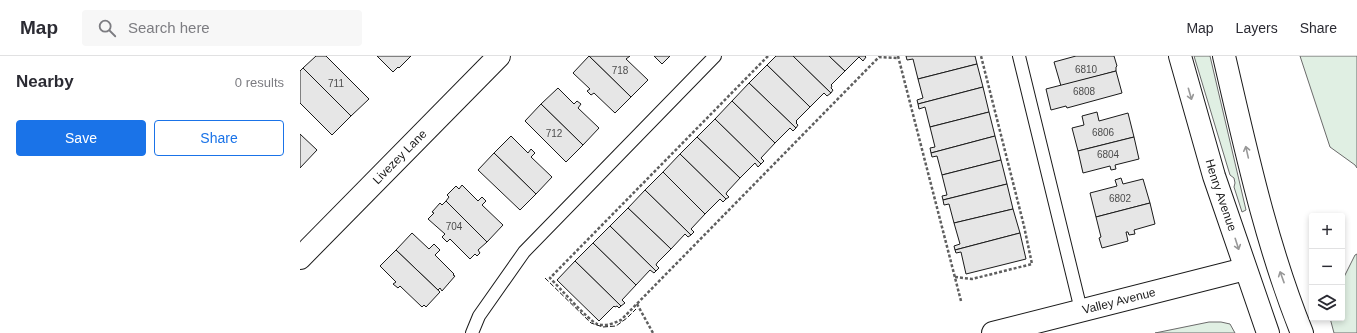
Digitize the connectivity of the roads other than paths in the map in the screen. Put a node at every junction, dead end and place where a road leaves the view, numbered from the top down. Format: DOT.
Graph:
graph roads {
  1 [pos="499,56"];
  2 [pos="715,56"];
  3 [pos="1019,56"];
  4 [pos="1180,56"];
  5 [pos="1224,56"];
  6 [pos="300,258"];
  7 [pos="1245,269"];
  8 [pos="1081,310"];
  9 [pos="1299,324"];
  10 [pos="1266,329"];
  11 [pos="472,333"];
  12 [pos="993,333"];
  1 -- 6 [label="main road, Livezey Lane"];
  2 -- 11 [label="lane"];
  3 -- 8 [label="lane"];
  4 -- 7 [label="main road, Henry Avenue, one-way"];
  9 -- 5 [label="main road, one-way"];
  7 -- 8 [label="main road, Valley Avenue"];
  7 -- 10 [label="main road, Henry Avenue"];
  8 -- 12 [label="main road, Valley Avenue"];
}
